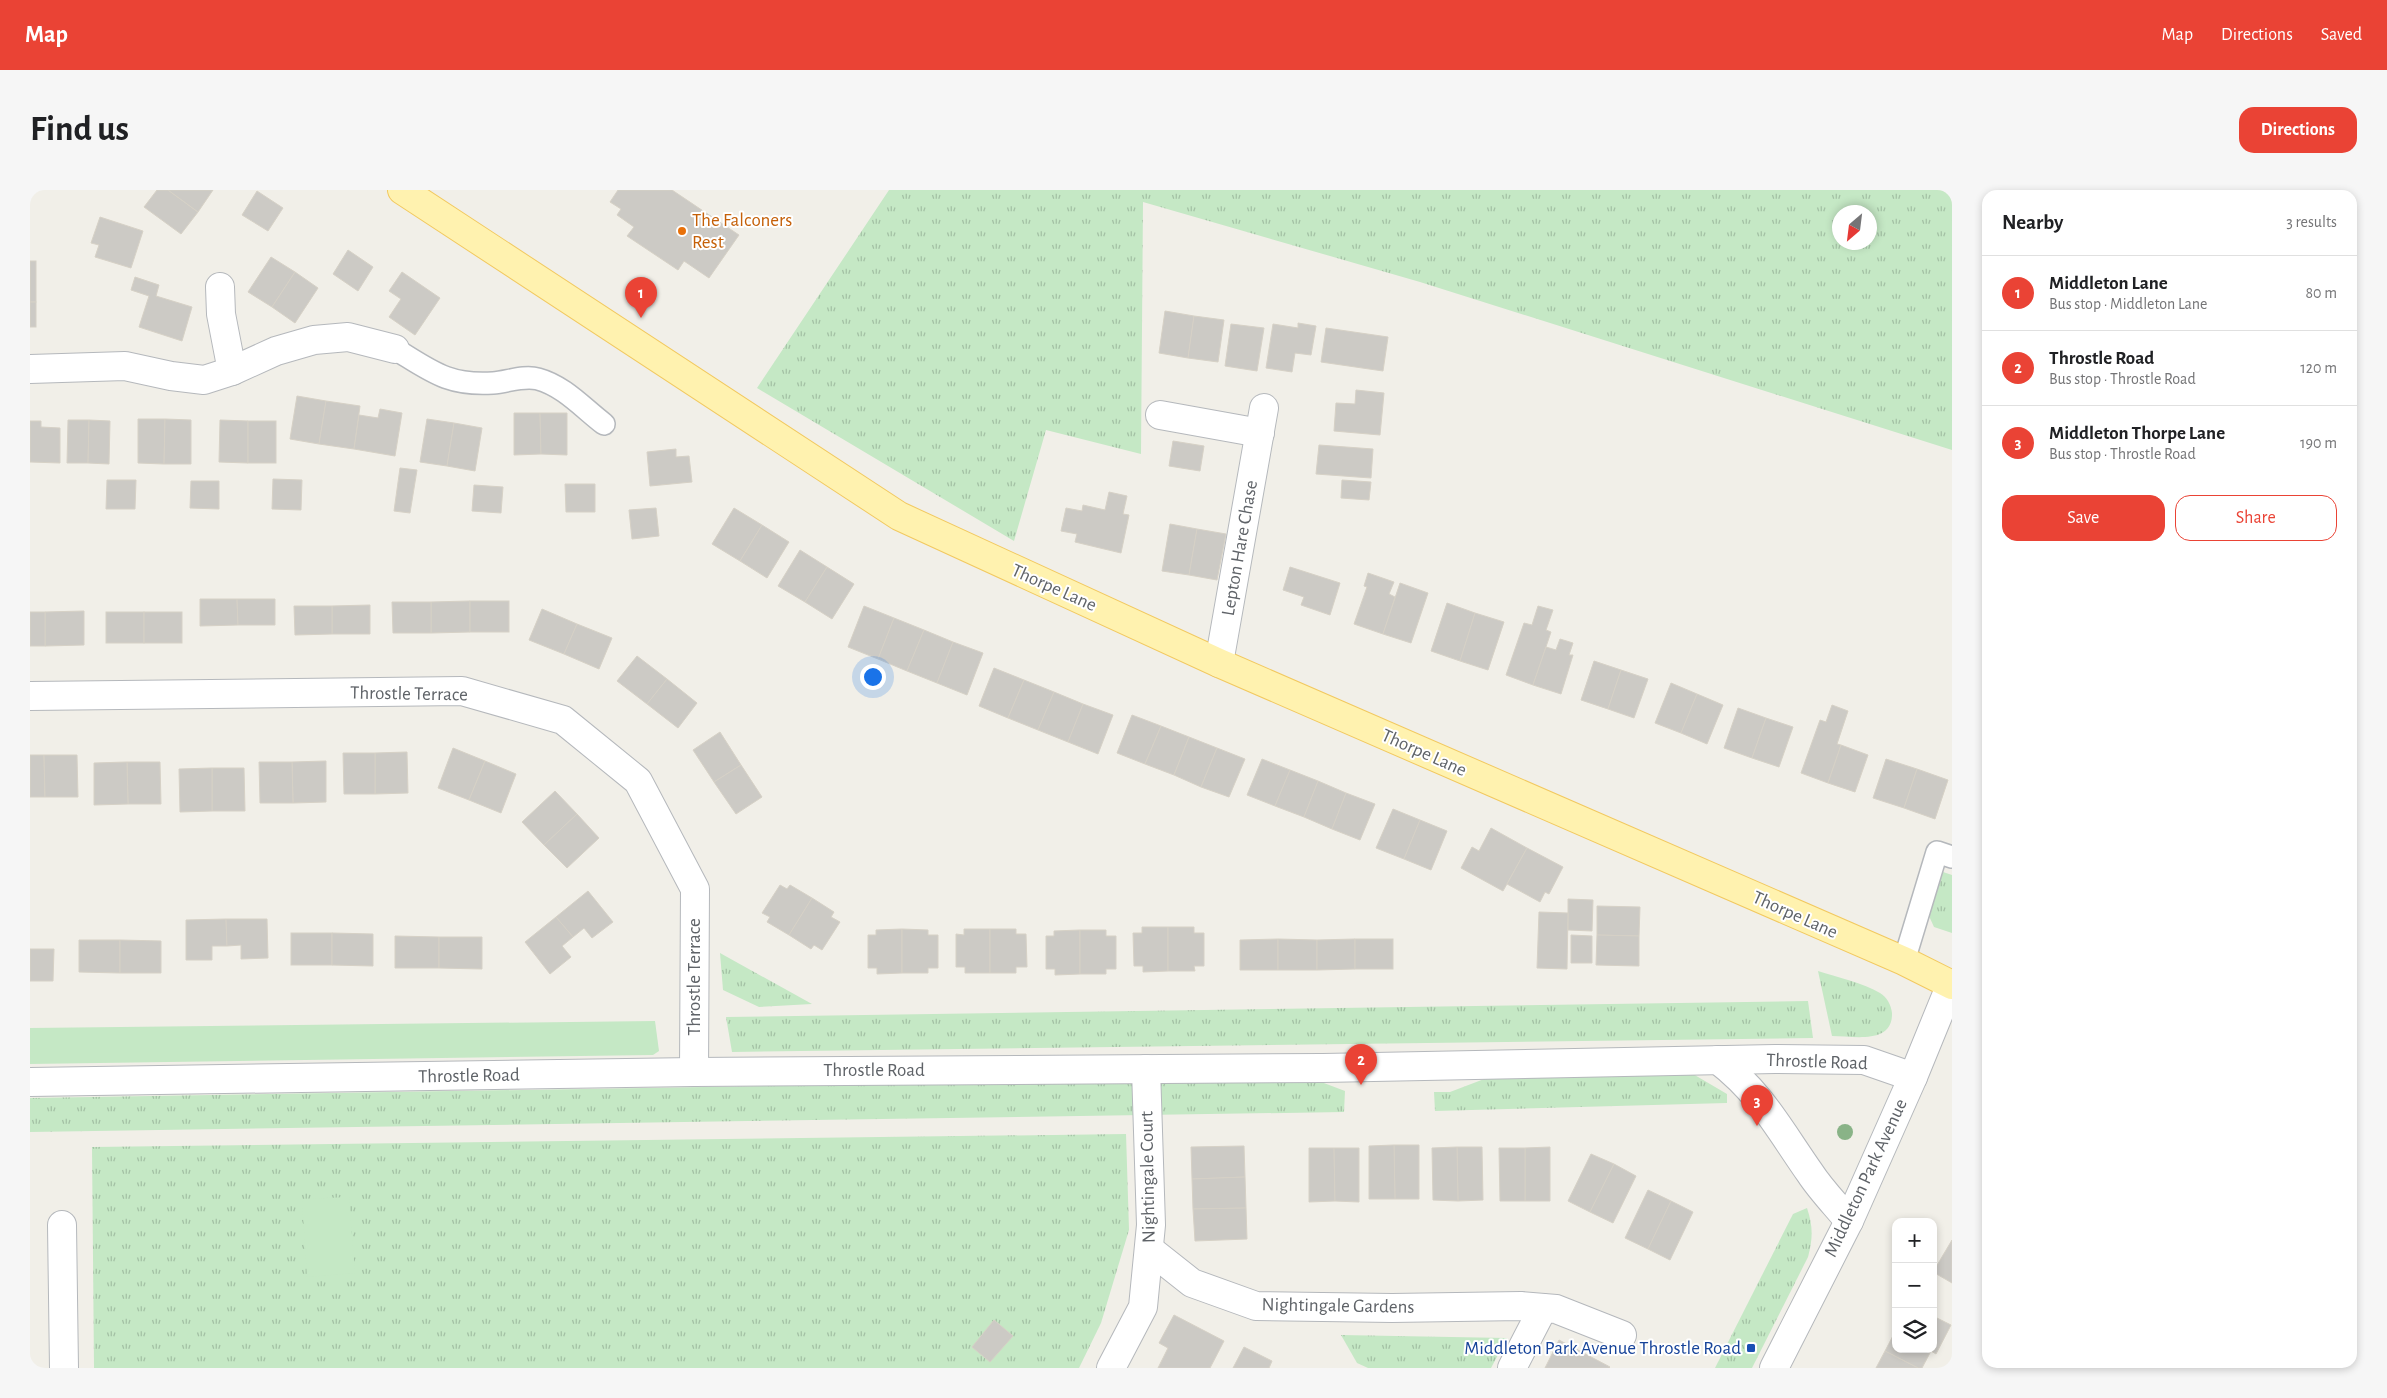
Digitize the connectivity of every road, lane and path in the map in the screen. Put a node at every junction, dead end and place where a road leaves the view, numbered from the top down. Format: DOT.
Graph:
graph roads {
  1 [pos="402,190"];
  2 [pos="220,287"];
  3 [pos="395,349"];
  4 [pos="30,369"];
  5 [pos="232,372"];
  6 [pos="1160,415"];
  7 [pos="604,424"];
  8 [pos="1219,663"];
  9 [pos="30,696"];
  10 [pos="1952,857"];
  11 [pos="1904,961"];
  12 [pos="1951,985"];
  13 [pos="1718,1060"];
  14 [pos="1146,1069"];
  15 [pos="694,1072"];
  16 [pos="1913,1077"];
  17 [pos="30,1082"];
  18 [pos="1849,1221"];
  19 [pos="62,1225"];
  20 [pos="1149,1249"];
  21 [pos="1543,1308"];
  22 [pos="1622,1335"];
  23 [pos="64,1368"];
  24 [pos="1111,1368"];
  25 [pos="1512,1368"];
  26 [pos="1774,1368"];
  1 -- 8 [label="main road, Thorpe Lane"];
  2 -- 5 [label="street"];
  3 -- 5 [label="street"];
  3 -- 7 [label="lane"];
  4 -- 5 [label="street"];
  6 -- 8 [label="street, Lepton Hare Chase"];
  8 -- 11 [label="main road, Thorpe Lane"];
  9 -- 15 [label="street, Throstle Terrace"];
  10 -- 11 [label="lane"];
  11 -- 12 [label="main road, Thorpe Lane"];
  12 -- 16 [label="street, Middleton Park Avenue"];
  13 -- 14 [label="street, Throstle Road"];
  13 -- 16 [label="street, Throstle Road"];
  13 -- 18 [label="street, Throstle Road"];
  14 -- 15 [label="street, Throstle Road"];
  14 -- 20 [label="street, Nightingale Court"];
  15 -- 17 [label="street, Throstle Road"];
  16 -- 18 [label="street, Middleton Park Avenue"];
  18 -- 26 [label="street, Middleton Park Avenue"];
  19 -- 23 [label="street"];
  20 -- 21 [label="street, Nightingale Gardens"];
  20 -- 24 [label="street, Nightingale Court"];
  21 -- 22 [label="street, Nightingale Gardens"];
  21 -- 25 [label="street"];
}
